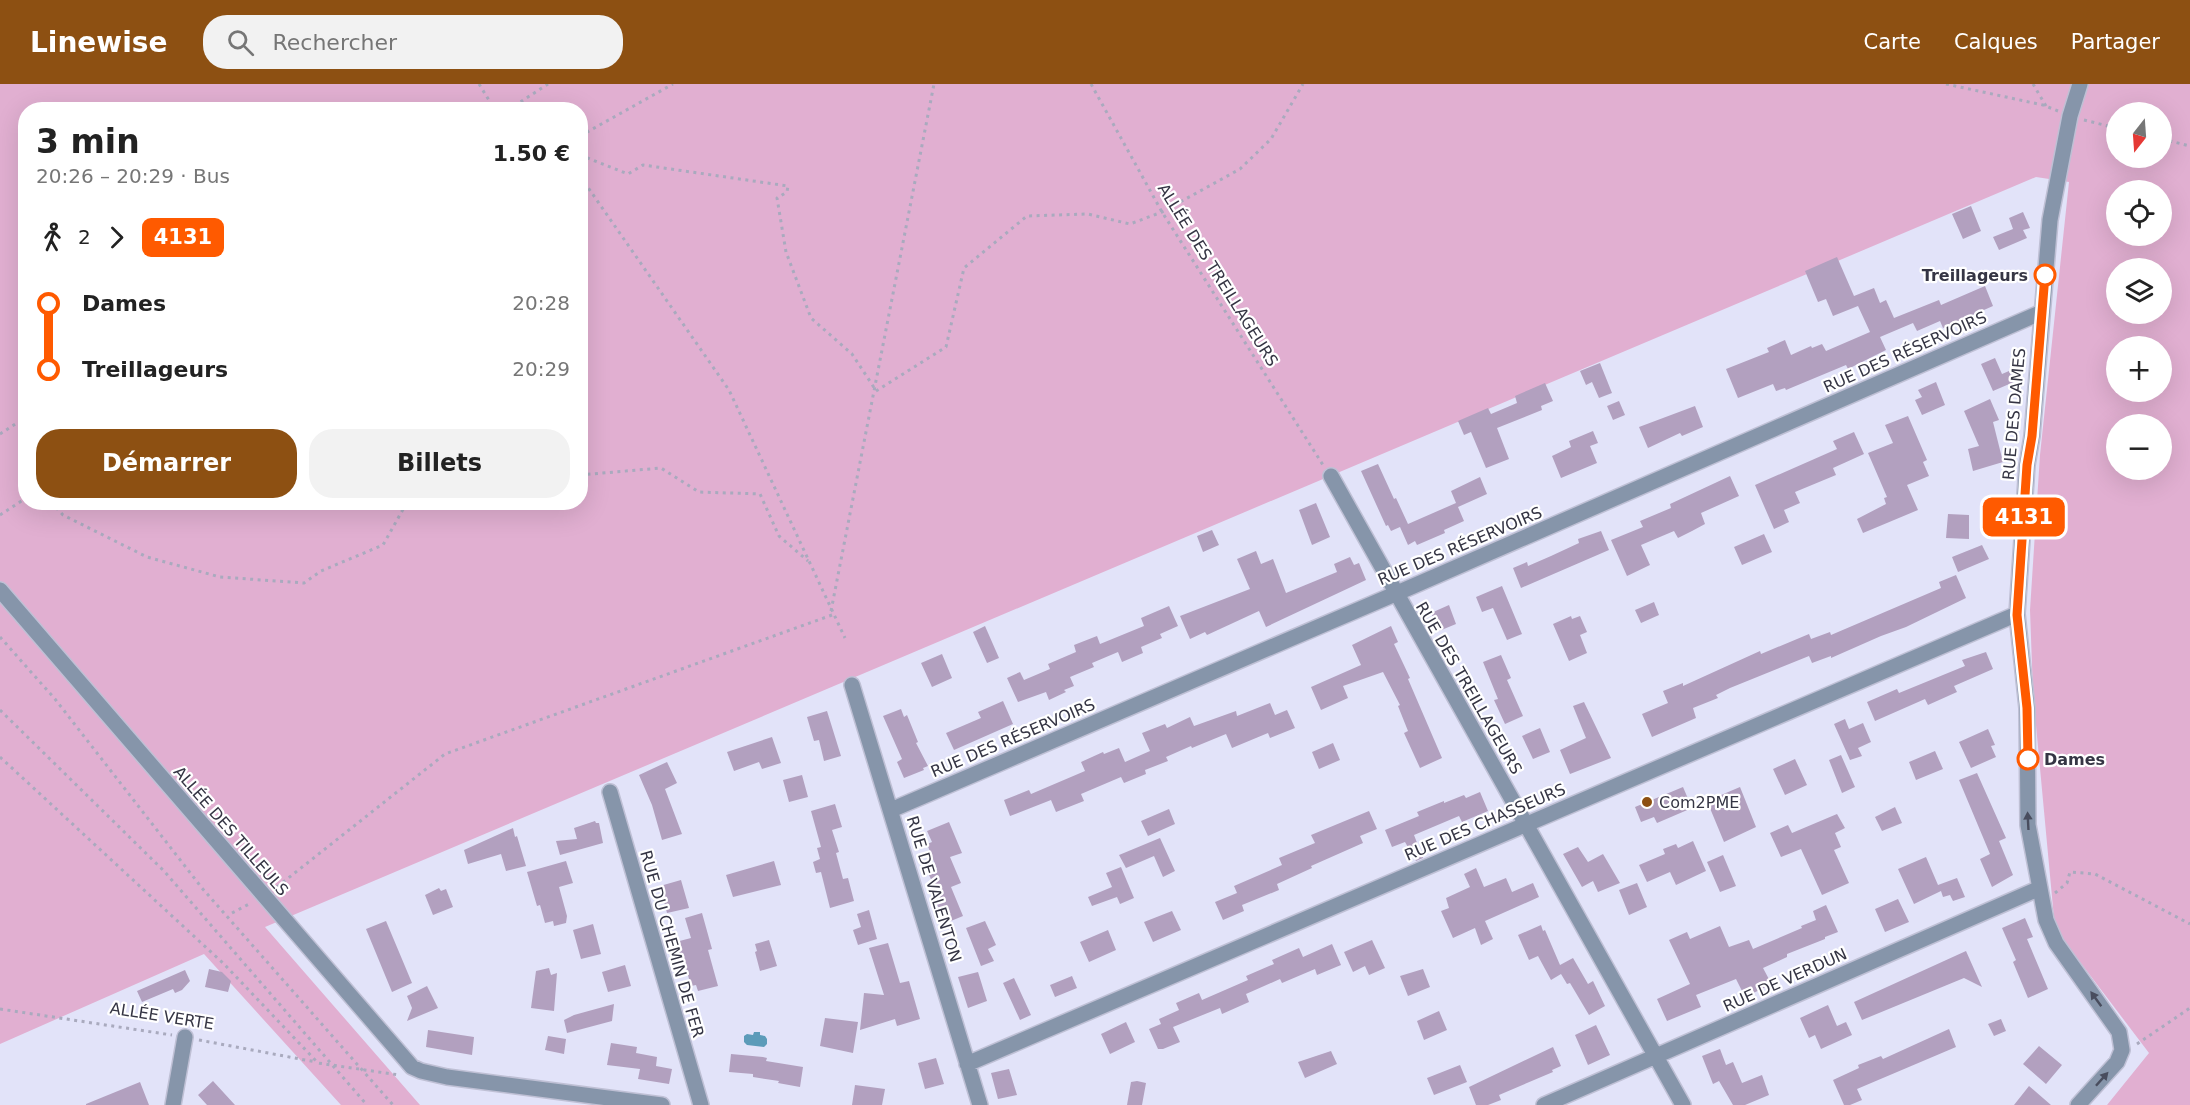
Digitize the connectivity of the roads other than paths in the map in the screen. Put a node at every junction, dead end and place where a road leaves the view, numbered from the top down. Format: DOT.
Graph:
graph roads {
  1 [pos="2080,84"];
  2 [pos="2042,312"];
  3 [pos="1331,476"];
  4 [pos="0,590"];
  5 [pos="1395,594"];
  6 [pos="2017,615"];
  7 [pos="852,685"];
  8 [pos="610,792"];
  9 [pos="891,810"];
  10 [pos="1526,824"];
  11 [pos="2040,888"];
  12 [pos="185,1037"];
  13 [pos="1655,1056"];
  14 [pos="967,1064"];
  15 [pos="173,1105"];
  16 [pos="662,1105"];
  17 [pos="701,1105"];
  18 [pos="980,1105"];
  19 [pos="1544,1105"];
  20 [pos="1683,1105"];
  21 [pos="2078,1105"];
  1 -- 2 [label="street, RUE DES DAMES"];
  2 -- 5 [label="street, RUE DES RÉSERVOIRS"];
  2 -- 6 [label="street, RUE DES DAMES"];
  3 -- 5 [label="street, RUE DES TREILLAGEURS"];
  4 -- 16 [label="street, ALLÉE DES TILLEULS"];
  5 -- 9 [label="street, RUE DES RÉSERVOIRS"];
  5 -- 10 [label="street, RUE DES TREILLAGEURS"];
  6 -- 10 [label="street, RUE DES CHASSEURS"];
  11 -- 6 [label="street, RUE DES DAMES, one-way"];
  7 -- 9 [label="street, RUE DE VALENTON"];
  8 -- 17 [label="street, RUE DU CHEMIN DE FER"];
  9 -- 14 [label="street, RUE DE VALENTON"];
  10 -- 13 [label="street, RUE DES TREILLAGEURS"];
  10 -- 14 [label="street, RUE DES CHASSEURS"];
  11 -- 13 [label="street, RUE DE VERDUN"];
  21 -- 11 [label="street, RUE DES DAMES, one-way"];
  12 -- 15 [label="street"];
  13 -- 19 [label="street, RUE DE VERDUN"];
  13 -- 20 [label="street, RUE DES TREILLAGEURS"];
  14 -- 18 [label="street, RUE DE VALENTON"];
}
